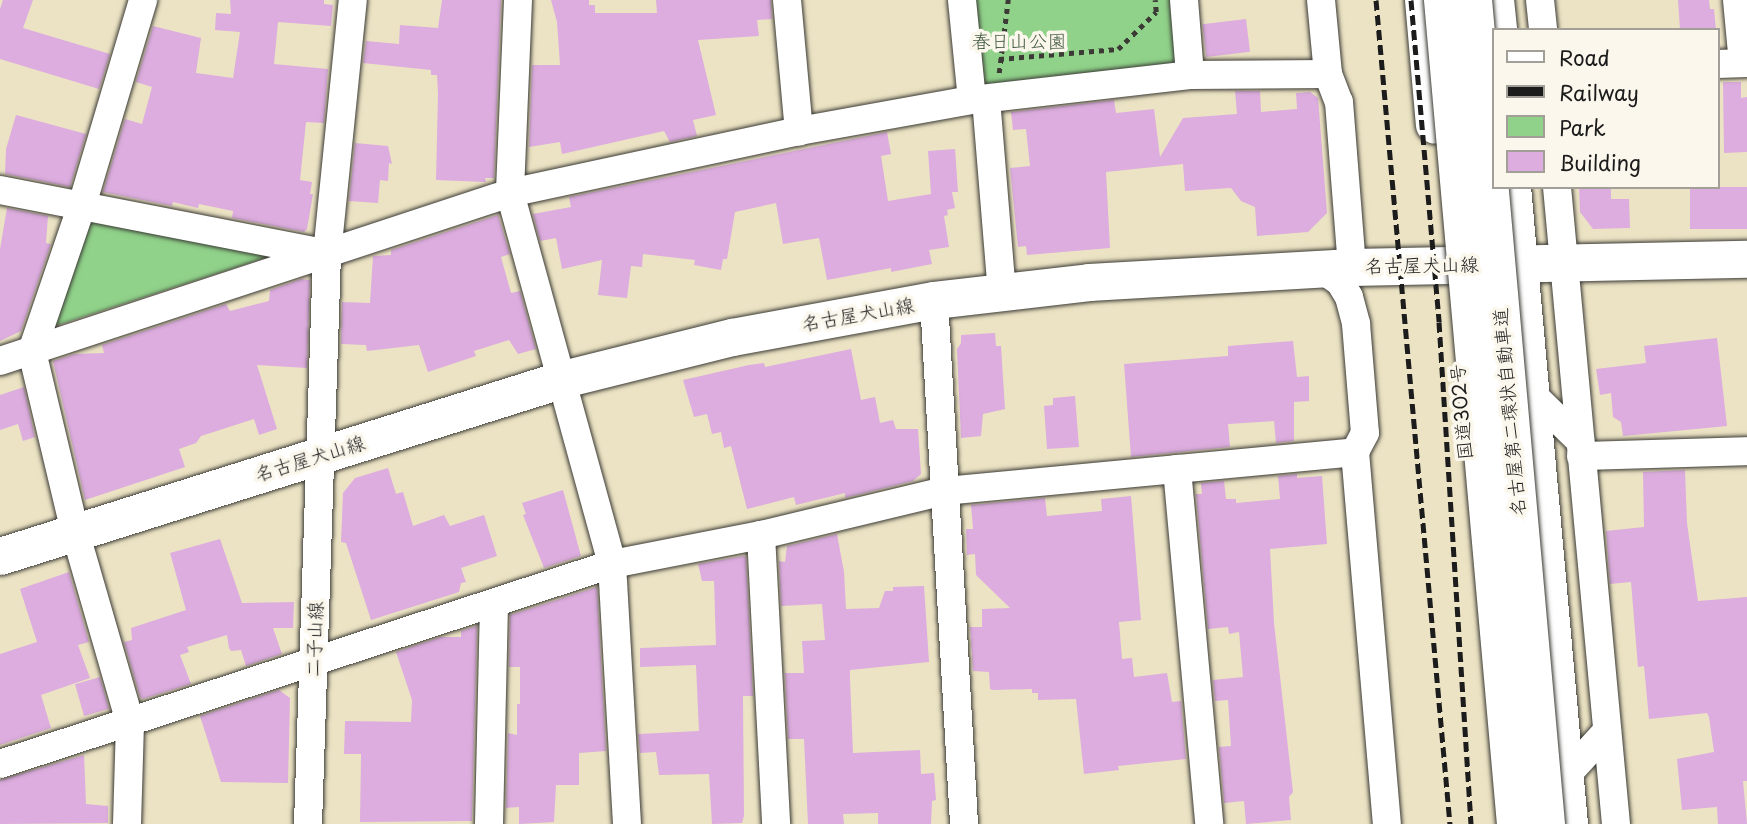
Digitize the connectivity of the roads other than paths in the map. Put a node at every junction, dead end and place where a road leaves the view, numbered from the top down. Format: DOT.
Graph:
graph roads {
  1 [pos="142,0"];
  2 [pos="353,0"];
  3 [pos="518,0"];
  4 [pos="787,0"];
  5 [pos="962,0"];
  6 [pos="1184,0"];
  7 [pos="1321,0"];
  8 [pos="1424,0"];
  9 [pos="1443,0"];
  10 [pos="1473,0"];
  11 [pos="1495,0"];
  12 [pos="1540,0"];
  13 [pos="1737,0"];
  14 [pos="1498,28"];
  15 [pos="1543,28"];
  16 [pos="1736,64"];
  17 [pos="1328,74"];
  18 [pos="1190,75"];
  19 [pos="986,94"];
  20 [pos="799,131"];
  21 [pos="1512,189"];
  22 [pos="1558,189"];
  23 [pos="0,190"];
  24 [pos="510,193"];
  25 [pos="82,205"];
  26 [pos="327,254"];
  27 [pos="1747,259"];
  28 [pos="1564,262"];
  29 [pos="1447,264"];
  30 [pos="1518,264"];
  31 [pos="1336,267"];
  32 [pos="1002,292"];
  33 [pos="934,300"];
  34 [pos="32,351"];
  35 [pos="0,361"];
  36 [pos="563,379"];
  37 [pos="1530,391"];
  38 [pos="1581,448"];
  39 [pos="1747,451"];
  40 [pos="1355,452"];
  41 [pos="318,455"];
  42 [pos="1178,469"];
  43 [pos="944,491"];
  44 [pos="75,532"];
  45 [pos="761,535"];
  46 [pos="0,556"];
  47 [pos="612,564"];
  48 [pos="494,604"];
  49 [pos="313,663"];
  50 [pos="130,722"];
  51 [pos="1607,731"];
  52 [pos="0,764"];
  53 [pos="1564,778"];
  54 [pos="127,824"];
  55 [pos="308,824"];
  56 [pos="489,824"];
  57 [pos="626,824"];
  58 [pos="776,824"];
  59 [pos="964,824"];
  60 [pos="1209,824"];
  61 [pos="1387,824"];
  62 [pos="1499,824"];
  63 [pos="1516,824"];
  64 [pos="1546,824"];
  65 [pos="1569,824"];
  66 [pos="1616,824"];
  1 -- 25 [label="street"];
  2 -- 26 [label="street, 二子山線"];
  3 -- 24 [label="street"];
  4 -- 20 [label="street"];
  5 -- 19 [label="street"];
  6 -- 18 [label="street"];
  7 -- 17 [label="street"];
  8 -- 29 [label="highway, 国道302号"];
  9 -- 63 [label="highway, 名古屋第二環状自動車道, bridge"];
  10 -- 64 [label="highway, 名古屋第二環状自動車道, bridge"];
  11 -- 14 [label="highway"];
  12 -- 15 [label="street"];
  13 -- 16 [label="street"];
  17 -- 18 [label="street"];
  17 -- 31 [label="street"];
  18 -- 19 [label="street"];
  19 -- 20 [label="street"];
  19 -- 32 [label="street"];
  20 -- 24 [label="street"];
  21 -- 30 [label="highway"];
  22 -- 28 [label="street"];
  23 -- 25 [label="street"];
  24 -- 26 [label="street"];
  24 -- 36 [label="street"];
  25 -- 26 [label="street"];
  25 -- 34 [label="street"];
  26 -- 34 [label="street"];
  26 -- 41 [label="street, 二子山線"];
  27 -- 28 [label="main road, 名古屋犬山線"];
  28 -- 30 [label="main road, 名古屋犬山線"];
  28 -- 38 [label="street"];
  29 -- 30 [label="main road, 名古屋犬山線"];
  29 -- 31 [label="main road, 名古屋犬山線"];
  29 -- 62 [label="highway, 国道302号"];
  30 -- 37 [label="highway"];
  31 -- 32 [label="main road, 名古屋犬山線"];
  31 -- 40 [label="street"];
  32 -- 33 [label="main road, 名古屋犬山線"];
  33 -- 36 [label="main road, 名古屋犬山線"];
  33 -- 43 [label="street"];
  34 -- 35 [label="street"];
  34 -- 44 [label="street"];
  36 -- 41 [label="main road, 名古屋犬山線"];
  36 -- 47 [label="street"];
  37 -- 38 [label="street"];
  37 -- 53 [label="highway"];
  38 -- 39 [label="street"];
  38 -- 51 [label="street"];
  40 -- 42 [label="street"];
  40 -- 61 [label="street"];
  41 -- 44 [label="main road, 名古屋犬山線"];
  41 -- 49 [label="street, 二子山線"];
  42 -- 43 [label="street"];
  42 -- 60 [label="street"];
  43 -- 45 [label="street"];
  43 -- 59 [label="street"];
  44 -- 46 [label="main road, 名古屋犬山線"];
  44 -- 50 [label="street"];
  45 -- 47 [label="street"];
  45 -- 58 [label="street"];
  47 -- 48 [label="street"];
  47 -- 57 [label="street"];
  48 -- 49 [label="street"];
  48 -- 56 [label="street"];
  49 -- 50 [label="street"];
  49 -- 55 [label="street, 二子山線"];
  50 -- 52 [label="street"];
  50 -- 54 [label="street"];
  51 -- 53 [label="street"];
  51 -- 66 [label="street"];
  53 -- 65 [label="highway"];
}
